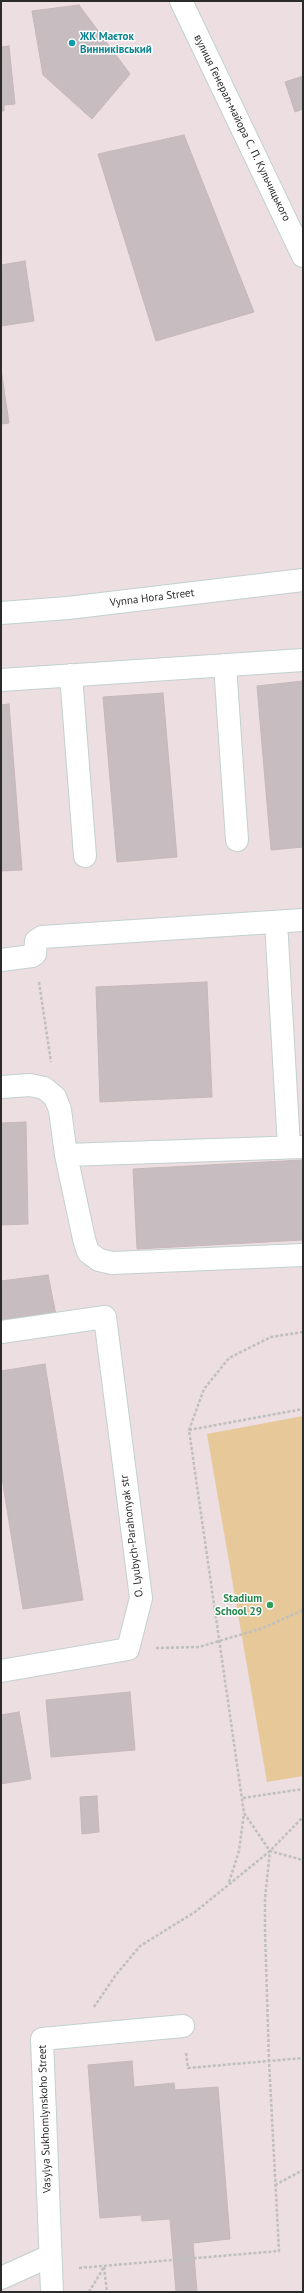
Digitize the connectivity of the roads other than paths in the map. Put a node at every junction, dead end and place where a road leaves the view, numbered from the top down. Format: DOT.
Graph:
graph roads {
  1 [pos="180,1"];
  2 [pos="303,256"];
  3 [pos="303,580"];
  4 [pos="1,612"];
  5 [pos="303,660"];
  6 [pos="225,665"];
  7 [pos="71,675"];
  8 [pos="1,680"];
  9 [pos="237,840"];
  10 [pos="85,856"];
  11 [pos="303,920"];
  12 [pos="276,922"];
  13 [pos="1,960"];
  14 [pos="1,1087"];
  15 [pos="296,1147"];
  16 [pos="66,1155"];
  17 [pos="303,1255"];
  18 [pos="1,1332"];
  19 [pos="1,1671"];
  20 [pos="183,2026"];
  21 [pos="50,2256"];
  22 [pos="1,2278"];
  23 [pos="52,2292"];
  1 -- 2 [label="street, вулиця Генерал-майора С. П. Кульчицького"];
  3 -- 4 [label="street, Vynna Hora Street"];
  5 -- 6 [label="street"];
  6 -- 7 [label="street"];
  6 -- 9 [label="street"];
  7 -- 8 [label="street"];
  7 -- 10 [label="street"];
  11 -- 12 [label="street"];
  12 -- 13 [label="street"];
  12 -- 15 [label="street"];
  14 -- 16 [label="street"];
  15 -- 16 [label="street"];
  16 -- 17 [label="street"];
  18 -- 19 [label="street, O. Lyubych-Parahonyak str"];
  20 -- 21 [label="street, Vasylya Sukhomlynskoho Street"];
  21 -- 22 [label="street"];
  21 -- 23 [label="street, Vasylya Sukhomlynskoho Street"];
}
